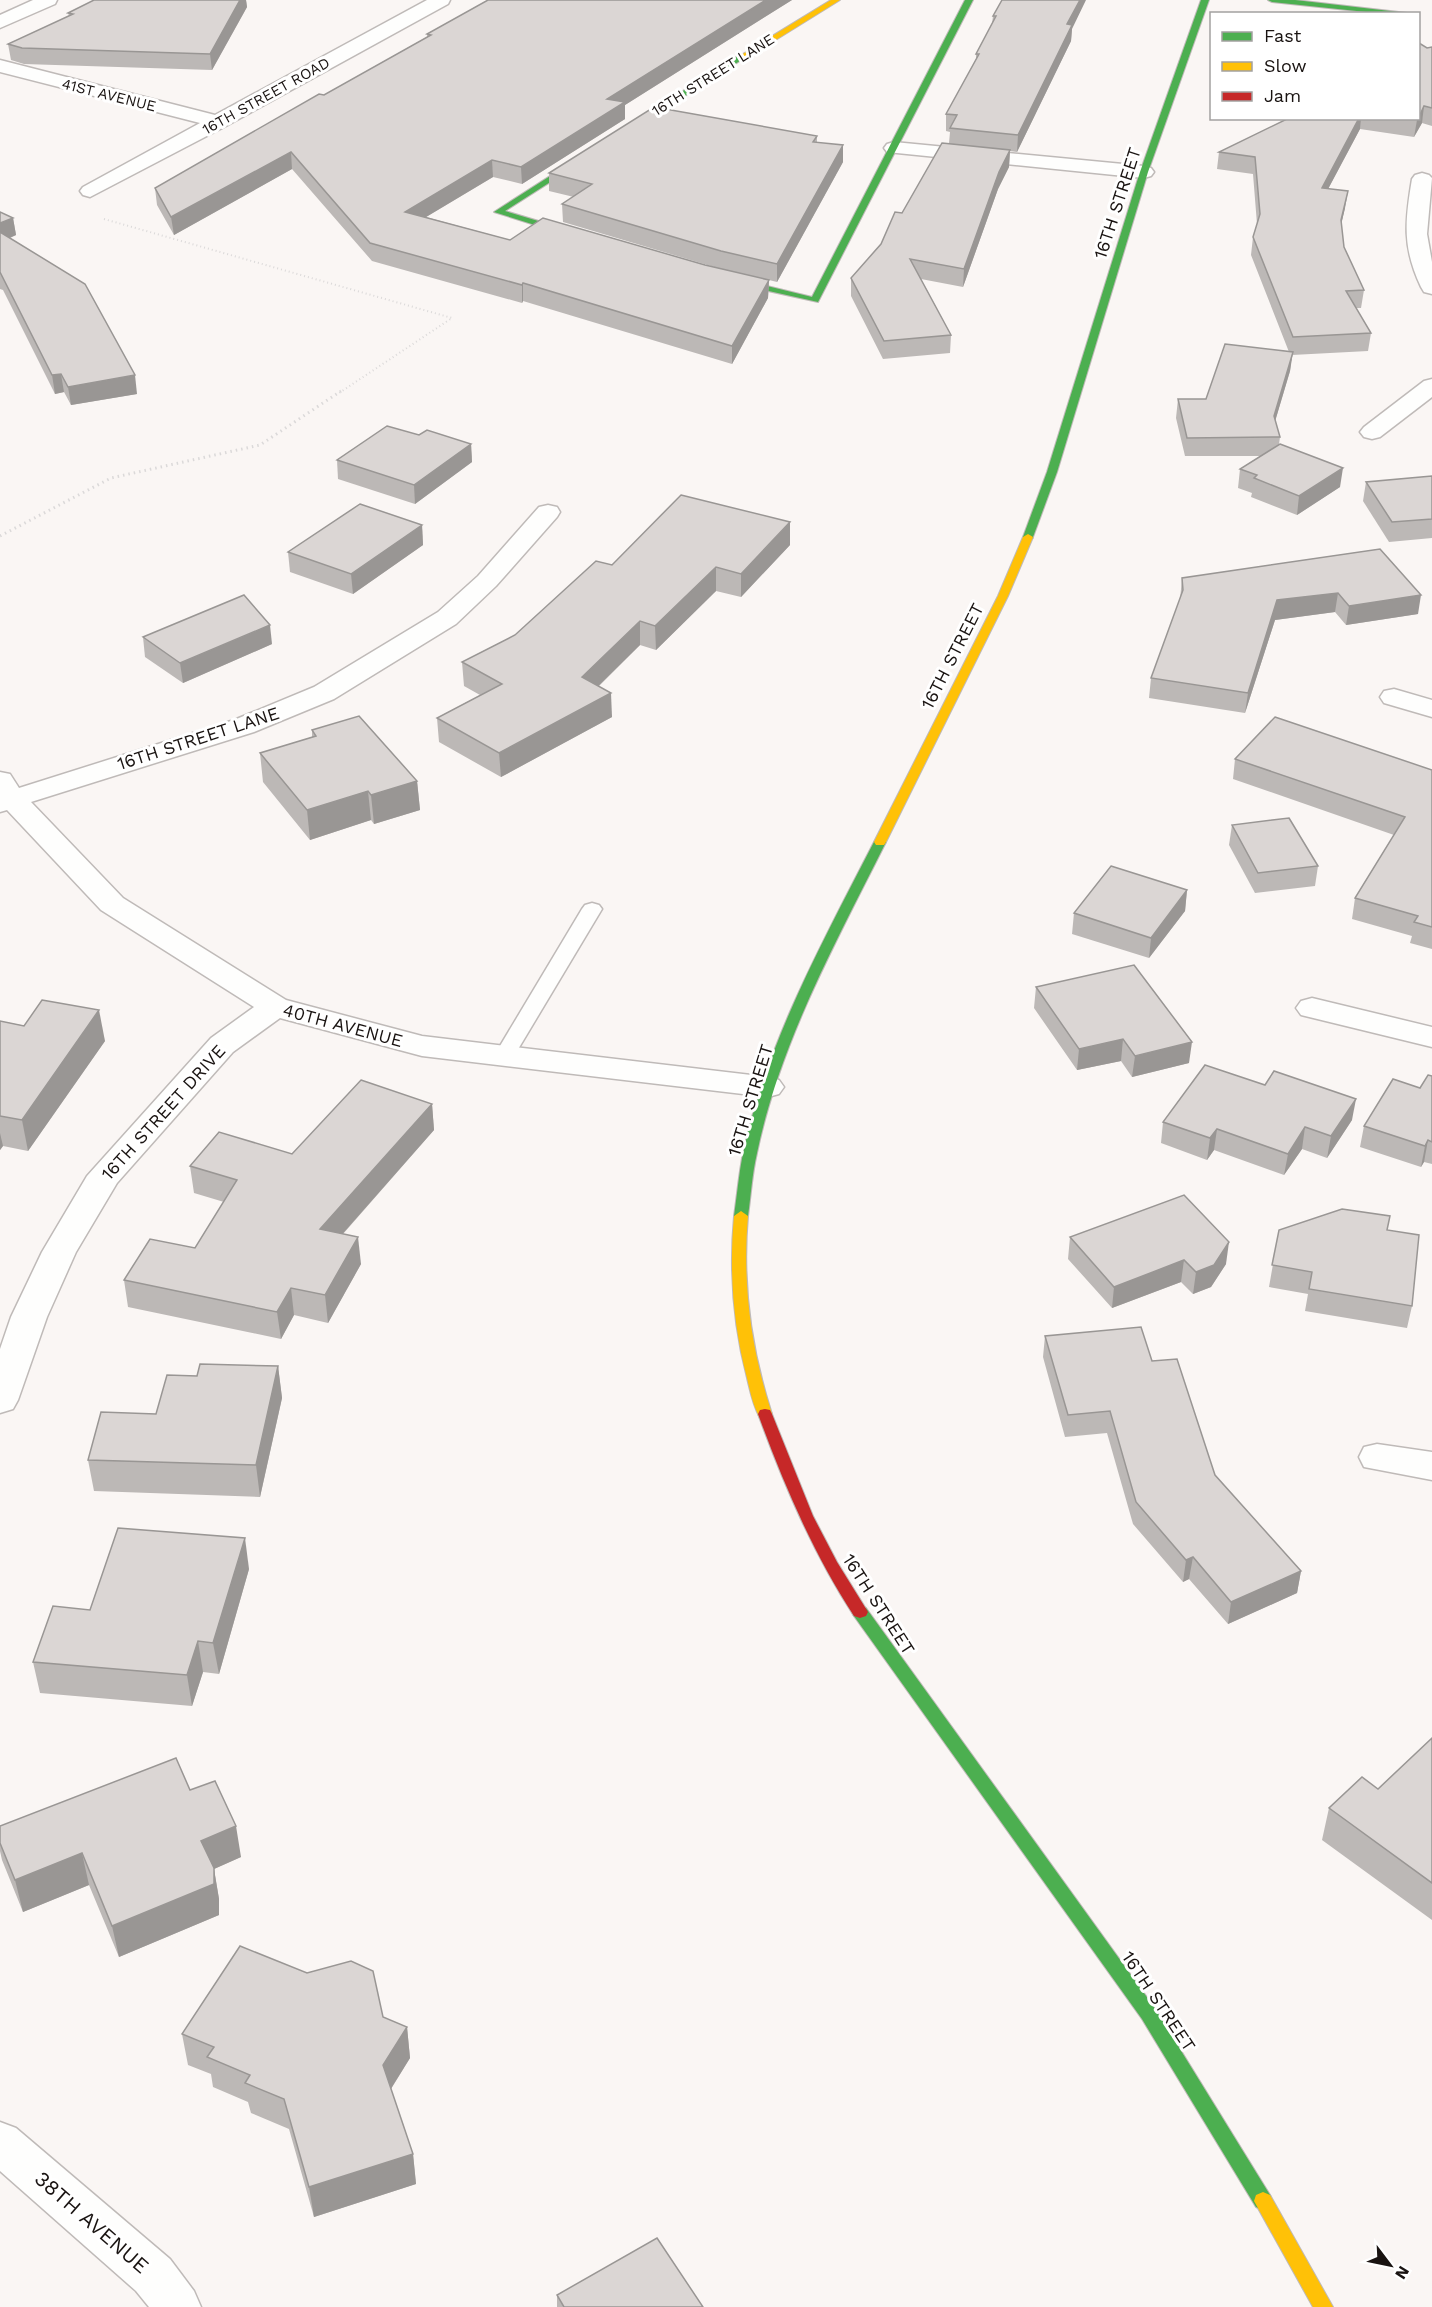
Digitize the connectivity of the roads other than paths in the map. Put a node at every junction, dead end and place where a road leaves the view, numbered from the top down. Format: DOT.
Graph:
graph roads {
  1 [pos="48,0"];
  2 [pos="441,0"];
  3 [pos="837,0"];
  4 [pos="969,0"];
  5 [pos="1205,0"];
  6 [pos="1272,0"];
  7 [pos="1398,12"];
  8 [pos="0,22"];
  9 [pos="0,66"];
  10 [pos="219,122"];
  11 [pos="894,148"];
  12 [pos="1144,172"];
  13 [pos="1422,179"];
  14 [pos="90,191"];
  15 [pos="589,239"];
  16 [pos="714,276"];
  17 [pos="1432,287"];
  18 [pos="1432,386"];
  19 [pos="1372,432"];
  20 [pos="548,512"];
  21 [pos="1394,698"];
  22 [pos="1432,709"];
  23 [pos="4,794"];
  24 [pos="592,909"];
  25 [pos="275,1007"];
  26 [pos="1312,1008"];
  27 [pos="1432,1036"];
  28 [pos="504,1056"];
  29 [pos="768,1087"];
  30 [pos="0,1400"];
  31 [pos="1377,1457"];
  32 [pos="1432,1466"];
  33 [pos="0,2142"];
  34 [pos="177,2307"];
  35 [pos="1323,2307"];
  1 -- 8 [label="street"];
  2 -- 10 [label="street, 16TH STREET ROAD"];
  3 -- 15 [label="main road, 16TH STREET LANE"];
  4 -- 11 [label="main road"];
  5 -- 12 [label="main road, 16TH STREET"];
  6 -- 7 [label="main road"];
  9 -- 10 [label="street, 41ST AVENUE"];
  10 -- 14 [label="street, 16TH STREET ROAD"];
  11 -- 12 [label="street"];
  11 -- 16 [label="main road"];
  12 -- 29 [label="main road, 16TH STREET"];
  13 -- 17 [label="street"];
  18 -- 19 [label="street"];
  20 -- 23 [label="street, 16TH STREET LANE"];
  21 -- 22 [label="street"];
  23 -- 25 [label="street, 40TH AVENUE"];
  24 -- 28 [label="lane"];
  25 -- 28 [label="street, 40TH AVENUE"];
  25 -- 30 [label="street, 16TH STREET DRIVE"];
  26 -- 27 [label="street"];
  28 -- 29 [label="street, 40TH AVENUE"];
  29 -- 35 [label="main road, 16TH STREET"];
  31 -- 32 [label="street"];
  33 -- 34 [label="street, 38TH AVENUE"];
}
